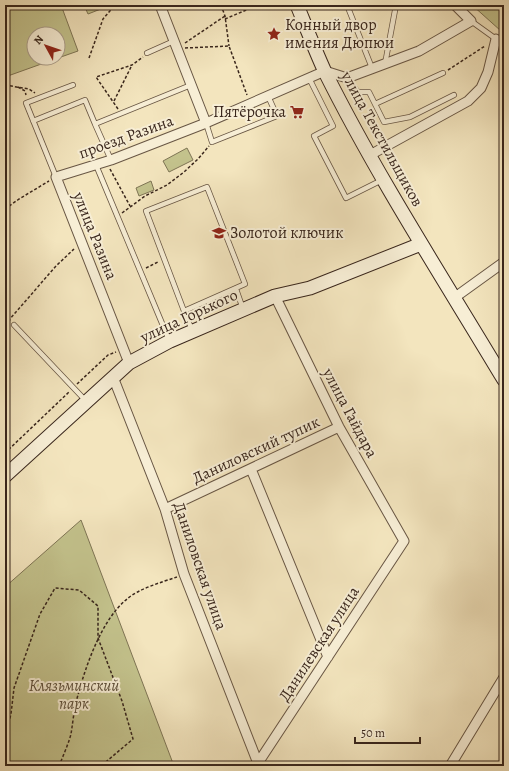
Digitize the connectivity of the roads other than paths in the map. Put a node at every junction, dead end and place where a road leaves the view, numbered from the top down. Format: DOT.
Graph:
graph roads {
  1 [pos="160,5"];
  2 [pos="297,5"];
  3 [pos="347,5"];
  4 [pos="396,5"];
  5 [pos="455,5"];
  6 [pos="471,21"];
  7 [pos="500,40"];
  8 [pos="175,44"];
  9 [pos="147,53"];
  10 [pos="385,64"];
  11 [pos="372,68"];
  12 [pos="325,71"];
  13 [pos="443,73"];
  14 [pos="309,78"];
  15 [pos="347,78"];
  16 [pos="73,85"];
  17 [pos="191,85"];
  18 [pos="454,95"];
  19 [pos="268,96"];
  20 [pos="375,104"];
  21 [pos="32,121"];
  22 [pos="206,123"];
  23 [pos="95,124"];
  24 [pos="370,155"];
  25 [pos="111,160"];
  26 [pos="96,164"];
  27 [pos="56,177"];
  28 [pos="384,179"];
  29 [pos="421,244"];
  30 [pos="504,262"];
  31 [pos="236,288"];
  32 [pos="275,296"];
  33 [pos="454,298"];
  34 [pos="243,309"];
  35 [pos="184,311"];
  36 [pos="14,325"];
  37 [pos="193,331"];
  38 [pos="170,341"];
  39 [pos="129,363"];
  40 [pos="113,377"];
  41 [pos="504,380"];
  42 [pos="86,401"];
  43 [pos="339,427"];
  44 [pos="251,469"];
  45 [pos="5,476"];
  46 [pos="164,509"];
  47 [pos="404,541"];
  48 [pos="328,657"];
  49 [pos="504,677"];
  50 [pos="259,765"];
  51 [pos="450,766"];
  1 -- 8 [label="street"];
  2 -- 12 [label="street, улица Текстильщиков"];
  3 -- 11 [label="lane"];
  4 -- 10 [label="lane"];
  5 -- 6 [label="street"];
  6 -- 7 [label="lane"];
  6 -- 10 [label="street"];
  7 -- 24 [label="street"];
  8 -- 9 [label="lane"];
  8 -- 17 [label="street"];
  10 -- 11 [label="street"];
  11 -- 15 [label="street"];
  12 -- 14 [label="street, проезд Разина"];
  12 -- 15 [label="street"];
  12 -- 24 [label="street, улица Текстильщиков"];
  13 -- 20 [label="lane"];
  14 -- 19 [label="street, проезд Разина"];
  14 -- 28 [label="lane"];
  15 -- 20 [label="lane"];
  16 -- 21 [label="lane, улица Разина"];
  17 -- 22 [label="street"];
  17 -- 23 [label="lane"];
  18 -- 20 [label="lane"];
  19 -- 22 [label="street, проезд Разина"];
  19 -- 22 [label="lane"];
  21 -- 23 [label="lane"];
  21 -- 27 [label="lane, улица Разина"];
  22 -- 25 [label="street, проезд Разина"];
  23 -- 25 [label="lane"];
  24 -- 28 [label="street, улица Текстильщиков"];
  25 -- 26 [label="street, проезд Разина"];
  26 -- 27 [label="street, проезд Разина"];
  26 -- 38 [label="lane"];
  27 -- 39 [label="street, улица Разина"];
  28 -- 29 [label="street, улица Текстильщиков"];
  29 -- 32 [label="street, улица Горького"];
  29 -- 33 [label="street, улица Текстильщиков"];
  30 -- 33 [label="street"];
  31 -- 34 [label="lane"];
  31 -- 35 [label="lane"];
  31 -- 35 [label="lane"];
  32 -- 34 [label="street, улица Горького"];
  32 -- 43 [label="street, улица Гайдара"];
  33 -- 41 [label="street, улица Текстильщиков"];
  34 -- 37 [label="street, улица Горького"];
  35 -- 37 [label="lane"];
  36 -- 42 [label="lane"];
  37 -- 38 [label="street, улица Горького"];
  38 -- 39 [label="street, улица Горького"];
  39 -- 40 [label="street, улица Горького"];
  40 -- 42 [label="street, улица Горького"];
  40 -- 46 [label="street, Даниловская улица"];
  42 -- 45 [label="street, улица Горького"];
  43 -- 44 [label="street, Даниловский тупик"];
  43 -- 47 [label="street, улица Гайдара"];
  44 -- 46 [label="street, Даниловский тупик"];
  44 -- 48 [label="street"];
  46 -- 50 [label="street, Даниловская улица"];
  47 -- 48 [label="street, Данилевская улица"];
  48 -- 50 [label="street, Данилевская улица"];
  49 -- 51 [label="street"];
}
